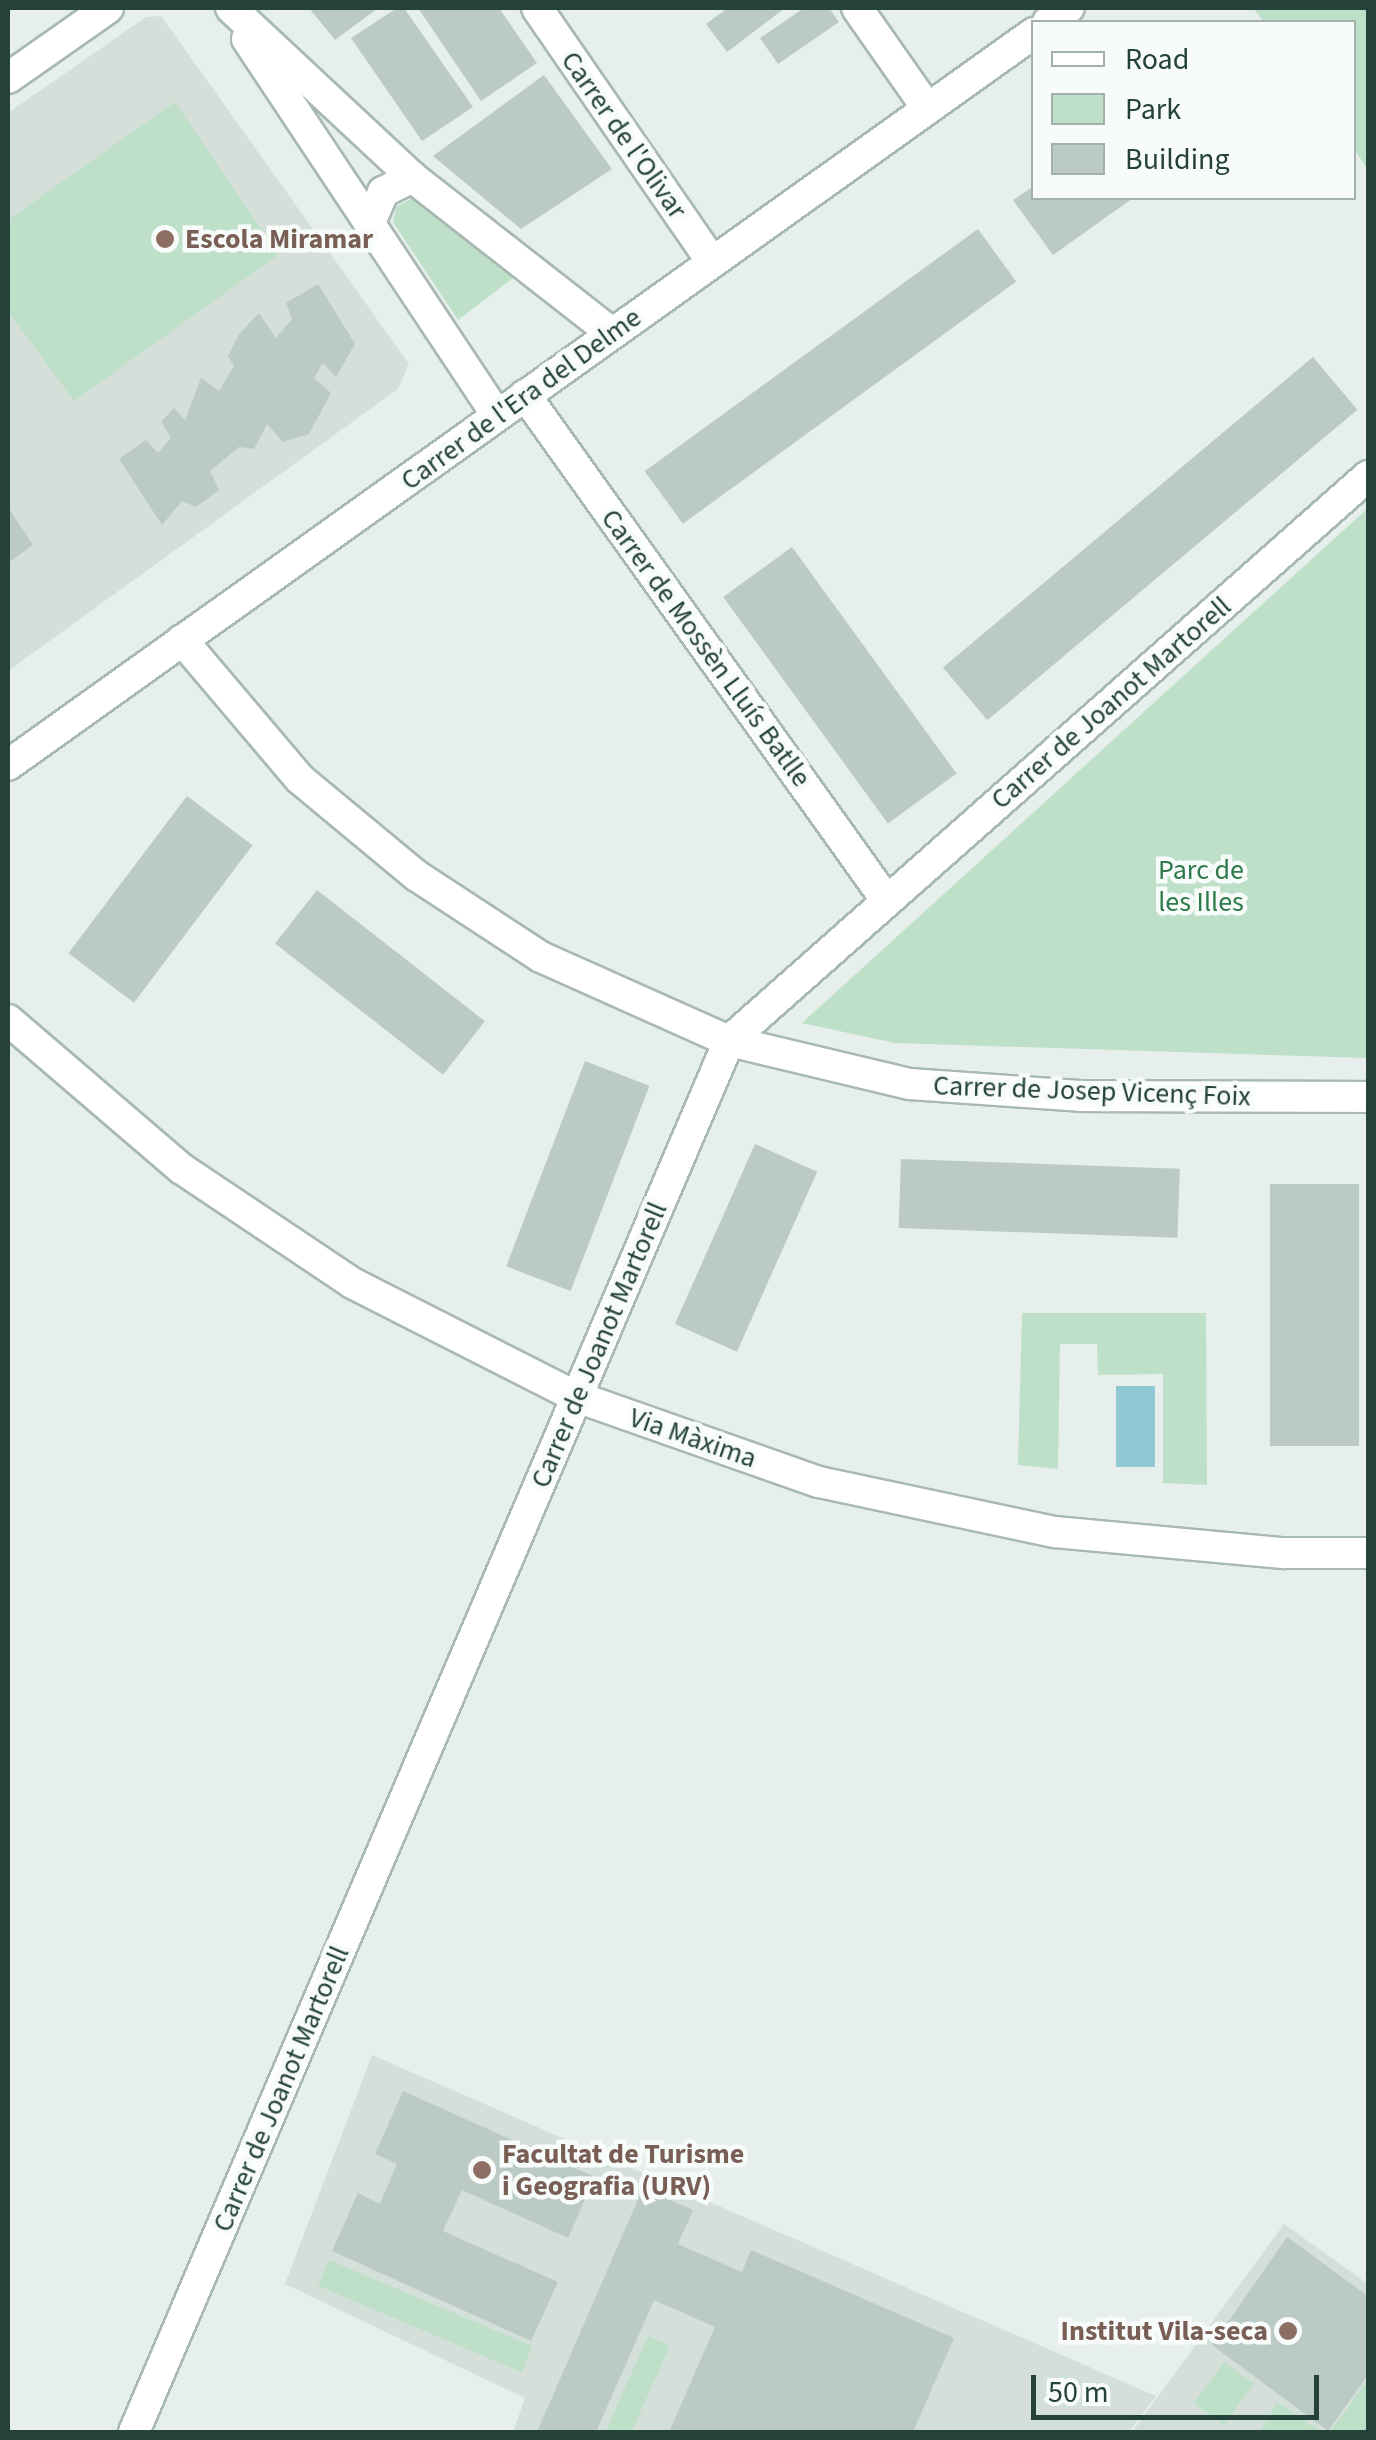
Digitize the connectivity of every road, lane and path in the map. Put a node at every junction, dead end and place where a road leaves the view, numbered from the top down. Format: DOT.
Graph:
graph roads {
  1 [pos="108,8"];
  2 [pos="229,8"];
  3 [pos="537,8"];
  4 [pos="857,8"];
  5 [pos="1031,35"];
  6 [pos="8,78"];
  7 [pos="927,108"];
  8 [pos="412,178"];
  9 [pos="370,223"];
  10 [pos="712,262"];
  11 [pos="612,333"];
  12 [pos="525,395"];
  13 [pos="497,415"];
  14 [pos="1368,476"];
  15 [pos="182,640"];
  16 [pos="8,765"];
  17 [pos="887,901"];
  18 [pos="8,1020"];
  19 [pos="729,1041"];
  20 [pos="1368,1098"];
  21 [pos="577,1397"];
  22 [pos="1368,1553"];
  23 [pos="134,2432"];
  1 -- 6 [label="street"];
  2 -- 8 [label="street"];
  2 -- 9 [label="street"];
  3 -- 10 [label="street, Carrer de l'Olivar"];
  4 -- 7 [label="street"];
  5 -- 7 [label="street, Carrer de l'Era del Delme"];
  7 -- 10 [label="street, Carrer de l'Era del Delme"];
  8 -- 9 [label="street"];
  8 -- 11 [label="street"];
  9 -- 13 [label="street"];
  10 -- 11 [label="street, Carrer de l'Era del Delme"];
  11 -- 12 [label="street, Carrer de l'Era del Delme"];
  12 -- 13 [label="street, Carrer de l'Era del Delme"];
  12 -- 17 [label="street, Carrer de Mossèn Lluís Batlle"];
  13 -- 15 [label="street, Carrer de l'Era del Delme"];
  14 -- 17 [label="street, Carrer de Joanot Martorell"];
  15 -- 16 [label="street, Carrer de l'Era del Delme"];
  15 -- 19 [label="street, Carrer de Josep Vicenç Foix"];
  17 -- 19 [label="street, Carrer de Joanot Martorell"];
  18 -- 21 [label="street, Via Màxima"];
  19 -- 20 [label="street, Carrer de Josep Vicenç Foix"];
  19 -- 21 [label="street, Carrer de Joanot Martorell"];
  21 -- 22 [label="street, Via Màxima"];
  21 -- 23 [label="street, Carrer de Joanot Martorell"];
}
